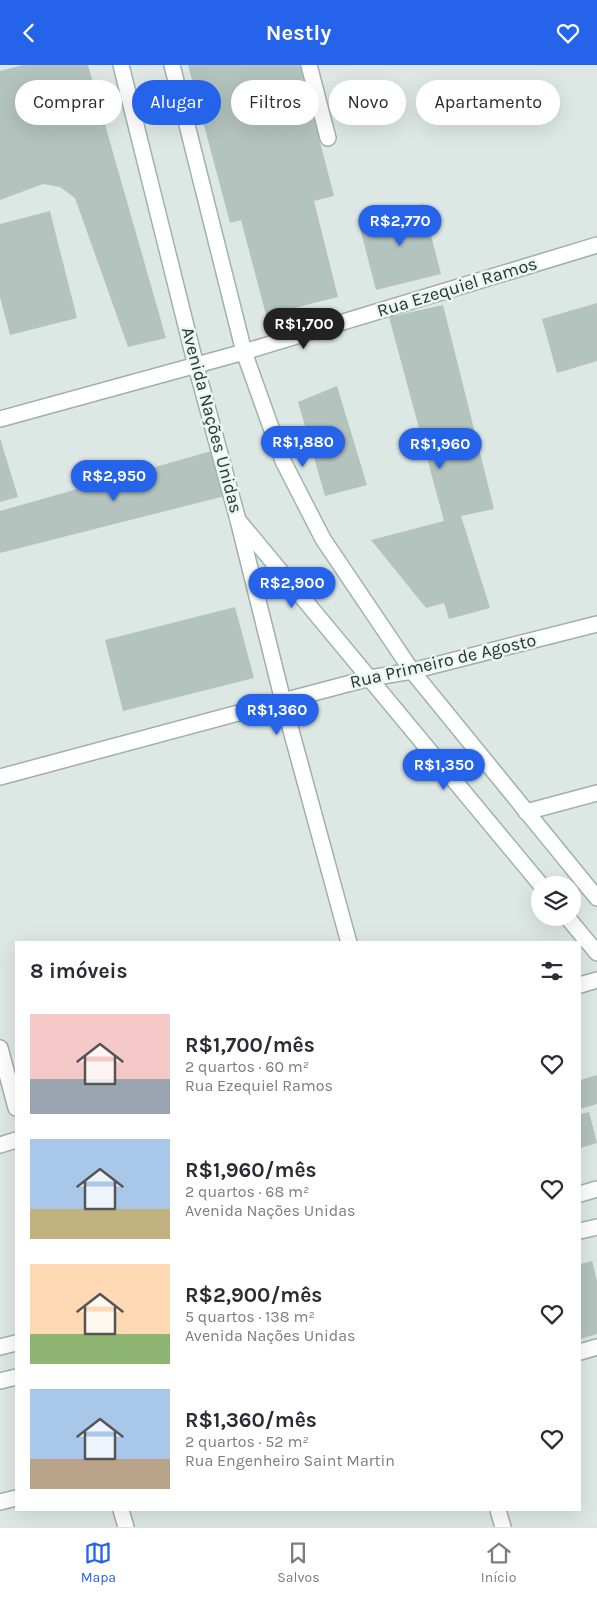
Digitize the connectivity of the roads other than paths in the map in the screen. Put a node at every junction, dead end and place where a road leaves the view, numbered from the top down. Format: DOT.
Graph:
graph roads {
  1 [pos="121,65"];
  2 [pos="172,65"];
  3 [pos="309,65"];
  4 [pos="328,138"];
  5 [pos="597,245"];
  6 [pos="244,352"];
  7 [pos="196,366"];
  8 [pos="0,419"];
  9 [pos="238,520"];
  10 [pos="597,624"];
  11 [pos="412,671"];
  12 [pos="370,678"];
  13 [pos="284,701"];
  14 [pos="0,777"];
  15 [pos="597,793"];
  16 [pos="526,812"];
  17 [pos="534,876"];
  18 [pos="597,898"];
  19 [pos="574,926"];
  20 [pos="349,941"];
  21 [pos="597,953"];
  22 [pos="597,980"];
  23 [pos="581,985"];
  24 [pos="0,1048"];
  25 [pos="15,1104"];
  26 [pos="15,1140"];
  27 [pos="0,1145"];
  28 [pos="597,1189"];
  29 [pos="581,1194"];
  30 [pos="597,1227"];
  31 [pos="581,1231"];
  32 [pos="15,1343"];
  33 [pos="0,1347"];
  34 [pos="597,1347"];
  35 [pos="581,1352"];
  36 [pos="15,1377"];
  37 [pos="0,1381"];
  38 [pos="15,1498"];
  39 [pos="0,1502"];
  40 [pos="121,1511"];
  41 [pos="498,1511"];
  42 [pos="126,1527"];
  43 [pos="503,1527"];
  1 -- 7 [label="main road, Avenida Nações Unidas"];
  2 -- 6 [label="main road"];
  3 -- 4 [label="main road"];
  5 -- 6 [label="main road, Rua Ezequiel Ramos"];
  6 -- 7 [label="main road, Rua Ezequiel Ramos"];
  6 -- 11 [label="main road"];
  7 -- 8 [label="main road, Rua Ezequiel Ramos"];
  7 -- 9 [label="main road, Avenida Nações Unidas"];
  9 -- 12 [label="main road, Avenida Nações Unidas"];
  9 -- 13 [label="main road"];
  10 -- 11 [label="main road, Rua Primeiro de Agosto"];
  11 -- 12 [label="main road, Rua Primeiro de Agosto"];
  11 -- 16 [label="main road"];
  12 -- 13 [label="main road, Rua Primeiro de Agosto"];
  12 -- 17 [label="main road, Avenida Nações Unidas"];
  13 -- 14 [label="main road, Rua Primeiro de Agosto"];
  13 -- 20 [label="main road"];
  15 -- 16 [label="main road"];
  16 -- 18 [label="main road"];
  19 -- 21 [label="main road"];
  22 -- 23 [label="main road"];
  24 -- 25 [label="main road"];
  26 -- 27 [label="main road"];
  28 -- 29 [label="main road"];
  30 -- 31 [label="main road"];
  32 -- 33 [label="main road"];
  34 -- 35 [label="main road"];
  36 -- 37 [label="main road"];
  38 -- 39 [label="main road"];
  40 -- 42 [label="main road"];
  41 -- 43 [label="main road"];
}
